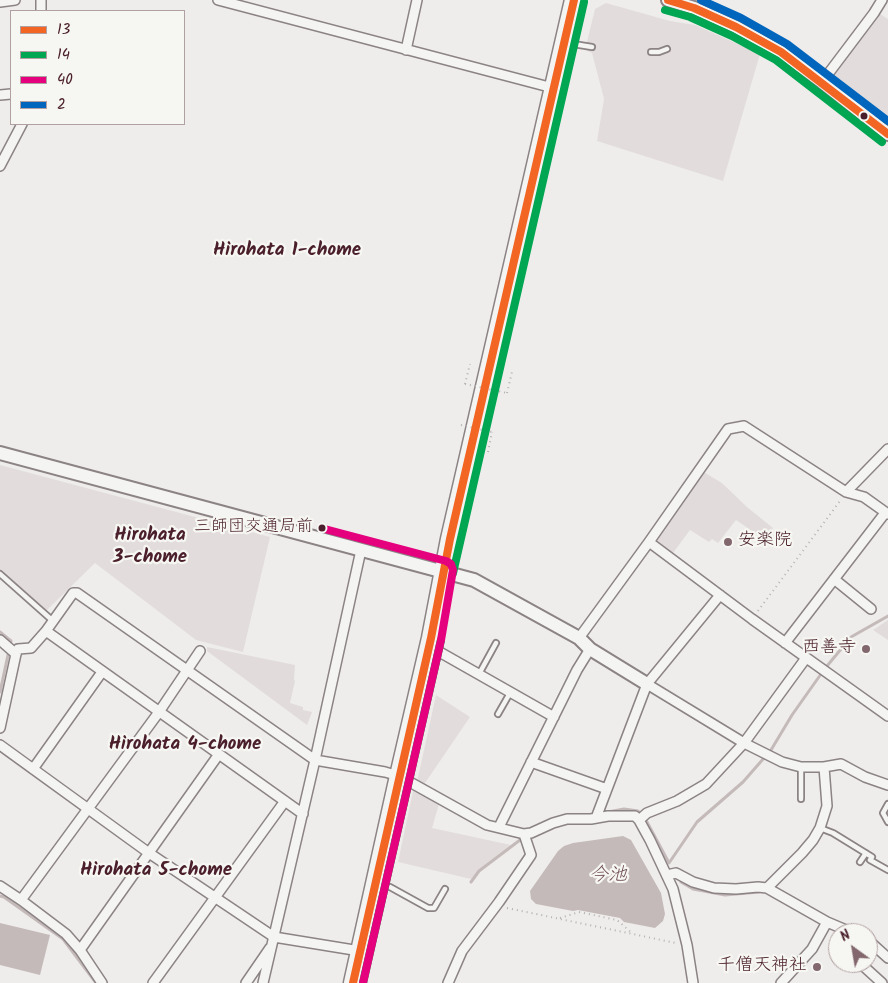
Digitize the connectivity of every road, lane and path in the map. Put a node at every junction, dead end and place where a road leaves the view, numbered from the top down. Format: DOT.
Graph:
graph roads {
  1 [pos="15,0"];
  2 [pos="223,0"];
  3 [pos="416,0"];
  4 [pos="574,0"];
  5 [pos="668,0"];
  6 [pos="882,0"];
  7 [pos="0,2"];
  8 [pos="566,43"];
  9 [pos="592,47"];
  10 [pos="667,49"];
  11 [pos="406,50"];
  12 [pos="651,52"];
  13 [pos="822,82"];
  14 [pos="553,88"];
  15 [pos="21,125"];
  16 [pos="888,134"];
  17 [pos="0,166"];
  18 [pos="470,364"];
  19 [pos="512,372"];
  20 [pos="461,425"];
  21 [pos="888,450"];
  22 [pos="488,452"];
  23 [pos="0,453"];
  24 [pos="846,492"];
  25 [pos="887,513"];
  26 [pos="649,542"];
  27 [pos="361,550"];
  28 [pos="444,571"];
  29 [pos="0,574"];
  30 [pos="834,579"];
  31 [pos="720,595"];
  32 [pos="871,609"];
  33 [pos="752,619"];
  34 [pos="53,621"];
  35 [pos="46,631"];
  36 [pos="579,638"];
  37 [pos="0,640"];
  38 [pos="785,642"];
  39 [pos="496,643"];
  40 [pos="429,646"];
  41 [pos="590,649"];
  42 [pos="200,651"];
  43 [pos="16,654"];
  44 [pos="806,658"];
  45 [pos="186,671"];
  46 [pos="102,672"];
  47 [pos="479,674"];
  48 [pos="647,684"];
  49 [pos="510,693"];
  50 [pos="159,712"];
  51 [pos="498,714"];
  52 [pos="888,716"];
  53 [pos="554,717"];
  54 [pos="0,728"];
  55 [pos="744,743"];
  56 [pos="0,746"];
  57 [pos="219,754"];
  58 [pos="315,760"];
  59 [pos="531,762"];
  60 [pos="801,767"];
  61 [pos="824,767"];
  62 [pos="33,768"];
  63 [pos="399,776"];
  64 [pos="888,785"];
  65 [pos="608,789"];
  66 [pos="801,800"];
  67 [pos="285,801"];
  68 [pos="888,804"];
  69 [pos="89,808"];
  70 [pos="303,814"];
  71 [pos="596,818"];
  72 [pos="639,820"];
  73 [pos="888,822"];
  74 [pos="499,827"];
  75 [pos="820,828"];
  76 [pos="524,834"];
  77 [pos="866,852"];
  78 [pos="149,853"];
  79 [pos="860,862"];
  80 [pos="888,870"];
  81 [pos="667,875"];
  82 [pos="374,884"];
  83 [pos="0,886"];
  84 [pos="767,888"];
  85 [pos="445,889"];
  86 [pos="214,897"];
  87 [pos="21,900"];
  88 [pos="499,902"];
  89 [pos="558,918"];
  90 [pos="828,922"];
  91 [pos="633,934"];
  92 [pos="273,940"];
  93 [pos="687,945"];
  94 [pos="878,949"];
  95 [pos="80,950"];
  96 [pos="360,951"];
  97 [pos="888,958"];
  98 [pos="871,973"];
  99 [pos="102,983"];
  100 [pos="153,983"];
  101 [pos="246,983"];
  102 [pos="263,983"];
  103 [pos="353,983"];
  104 [pos="448,983"];
  105 [pos="693,983"];
  106 [pos="781,983"];
  107 [pos="882,983"];
  1 -- 7 [label="street"];
  2 -- 11 [label="street"];
  3 -- 11 [label="street"];
  4 -- 8 [label="highway"];
  5 -- 13 [label="street"];
  6 -- 13 [label="street"];
  8 -- 9 [label="lane"];
  8 -- 14 [label="highway"];
  10 -- 12 [label="lane"];
  11 -- 14 [label="street"];
  13 -- 16 [label="street"];
  14 -- 28 [label="highway"];
  15 -- 17 [label="street"];
  18 -- 19 [label="path, bridge"];
  20 -- 22 [label="path, bridge"];
  21 -- 24 [label="street"];
  23 -- 27 [label="street"];
  24 -- 25 [label="street"];
  24 -- 26 [label="street"];
  24 -- 33 [label="path"];
  25 -- 30 [label="street"];
  26 -- 31 [label="street"];
  26 -- 36 [label="street"];
  27 -- 28 [label="street"];
  27 -- 58 [label="street"];
  28 -- 36 [label="street"];
  28 -- 40 [label="highway"];
  29 -- 34 [label="lane"];
  30 -- 32 [label="street"];
  30 -- 38 [label="street"];
  31 -- 33 [label="street"];
  31 -- 48 [label="street"];
  33 -- 38 [label="street"];
  34 -- 35 [label="street"];
  34 -- 45 [label="street"];
  35 -- 43 [label="street"];
  35 -- 46 [label="street"];
  36 -- 41 [label="street"];
  37 -- 43 [label="street"];
  38 -- 44 [label="street"];
  39 -- 47 [label="lane"];
  40 -- 47 [label="street"];
  40 -- 63 [label="highway"];
  41 -- 48 [label="street"];
  41 -- 53 [label="street"];
  42 -- 45 [label="street"];
  43 -- 54 [label="street"];
  44 -- 52 [label="street"];
  44 -- 55 [label="street"];
  45 -- 50 [label="street"];
  45 -- 58 [label="street"];
  46 -- 50 [label="street"];
  46 -- 62 [label="street"];
  47 -- 49 [label="street"];
  48 -- 55 [label="street"];
  48 -- 65 [label="street"];
  49 -- 51 [label="lane"];
  49 -- 53 [label="street"];
  50 -- 57 [label="street"];
  50 -- 69 [label="street"];
  53 -- 59 [label="street"];
  55 -- 60 [label="street"];
  55 -- 72 [label="street"];
  56 -- 62 [label="street"];
  57 -- 67 [label="street"];
  57 -- 78 [label="street"];
  58 -- 63 [label="street"];
  58 -- 70 [label="street"];
  59 -- 65 [label="street"];
  59 -- 74 [label="street"];
  60 -- 61 [label="street"];
  60 -- 66 [label="lane"];
  61 -- 64 [label="street"];
  61 -- 75 [label="street"];
  62 -- 69 [label="street"];
  63 -- 74 [label="street"];
  63 -- 82 [label="highway"];
  65 -- 71 [label="street"];
  67 -- 70 [label="street"];
  67 -- 86 [label="street"];
  68 -- 73 [label="lane"];
  69 -- 78 [label="street"];
  69 -- 87 [label="street"];
  70 -- 92 [label="street"];
  71 -- 72 [label="street"];
  71 -- 76 [label="street"];
  72 -- 81 [label="street"];
  74 -- 76 [label="street"];
  75 -- 77 [label="lane"];
  75 -- 84 [label="street"];
  76 -- 88 [label="street"];
  77 -- 79 [label="lane"];
  77 -- 80 [label="lane"];
  78 -- 86 [label="street"];
  78 -- 95 [label="street"];
  81 -- 84 [label="street"];
  81 -- 93 [label="street"];
  82 -- 85 [label="lane"];
  82 -- 96 [label="highway"];
  83 -- 87 [label="street"];
  84 -- 90 [label="street"];
  86 -- 92 [label="street"];
  86 -- 100 [label="street"];
  87 -- 95 [label="street"];
  88 -- 89 [label="path"];
  88 -- 104 [label="street"];
  89 -- 91 [label="path"];
  89 -- 91 [label="path"];
  90 -- 106 [label="street"];
  91 -- 93 [label="path"];
  92 -- 96 [label="street"];
  92 -- 101 [label="street"];
  92 -- 102 [label="street"];
  93 -- 105 [label="street"];
  94 -- 97 [label="street"];
  95 -- 99 [label="street"];
  96 -- 103 [label="highway"];
  98 -- 107 [label="street"];
}
